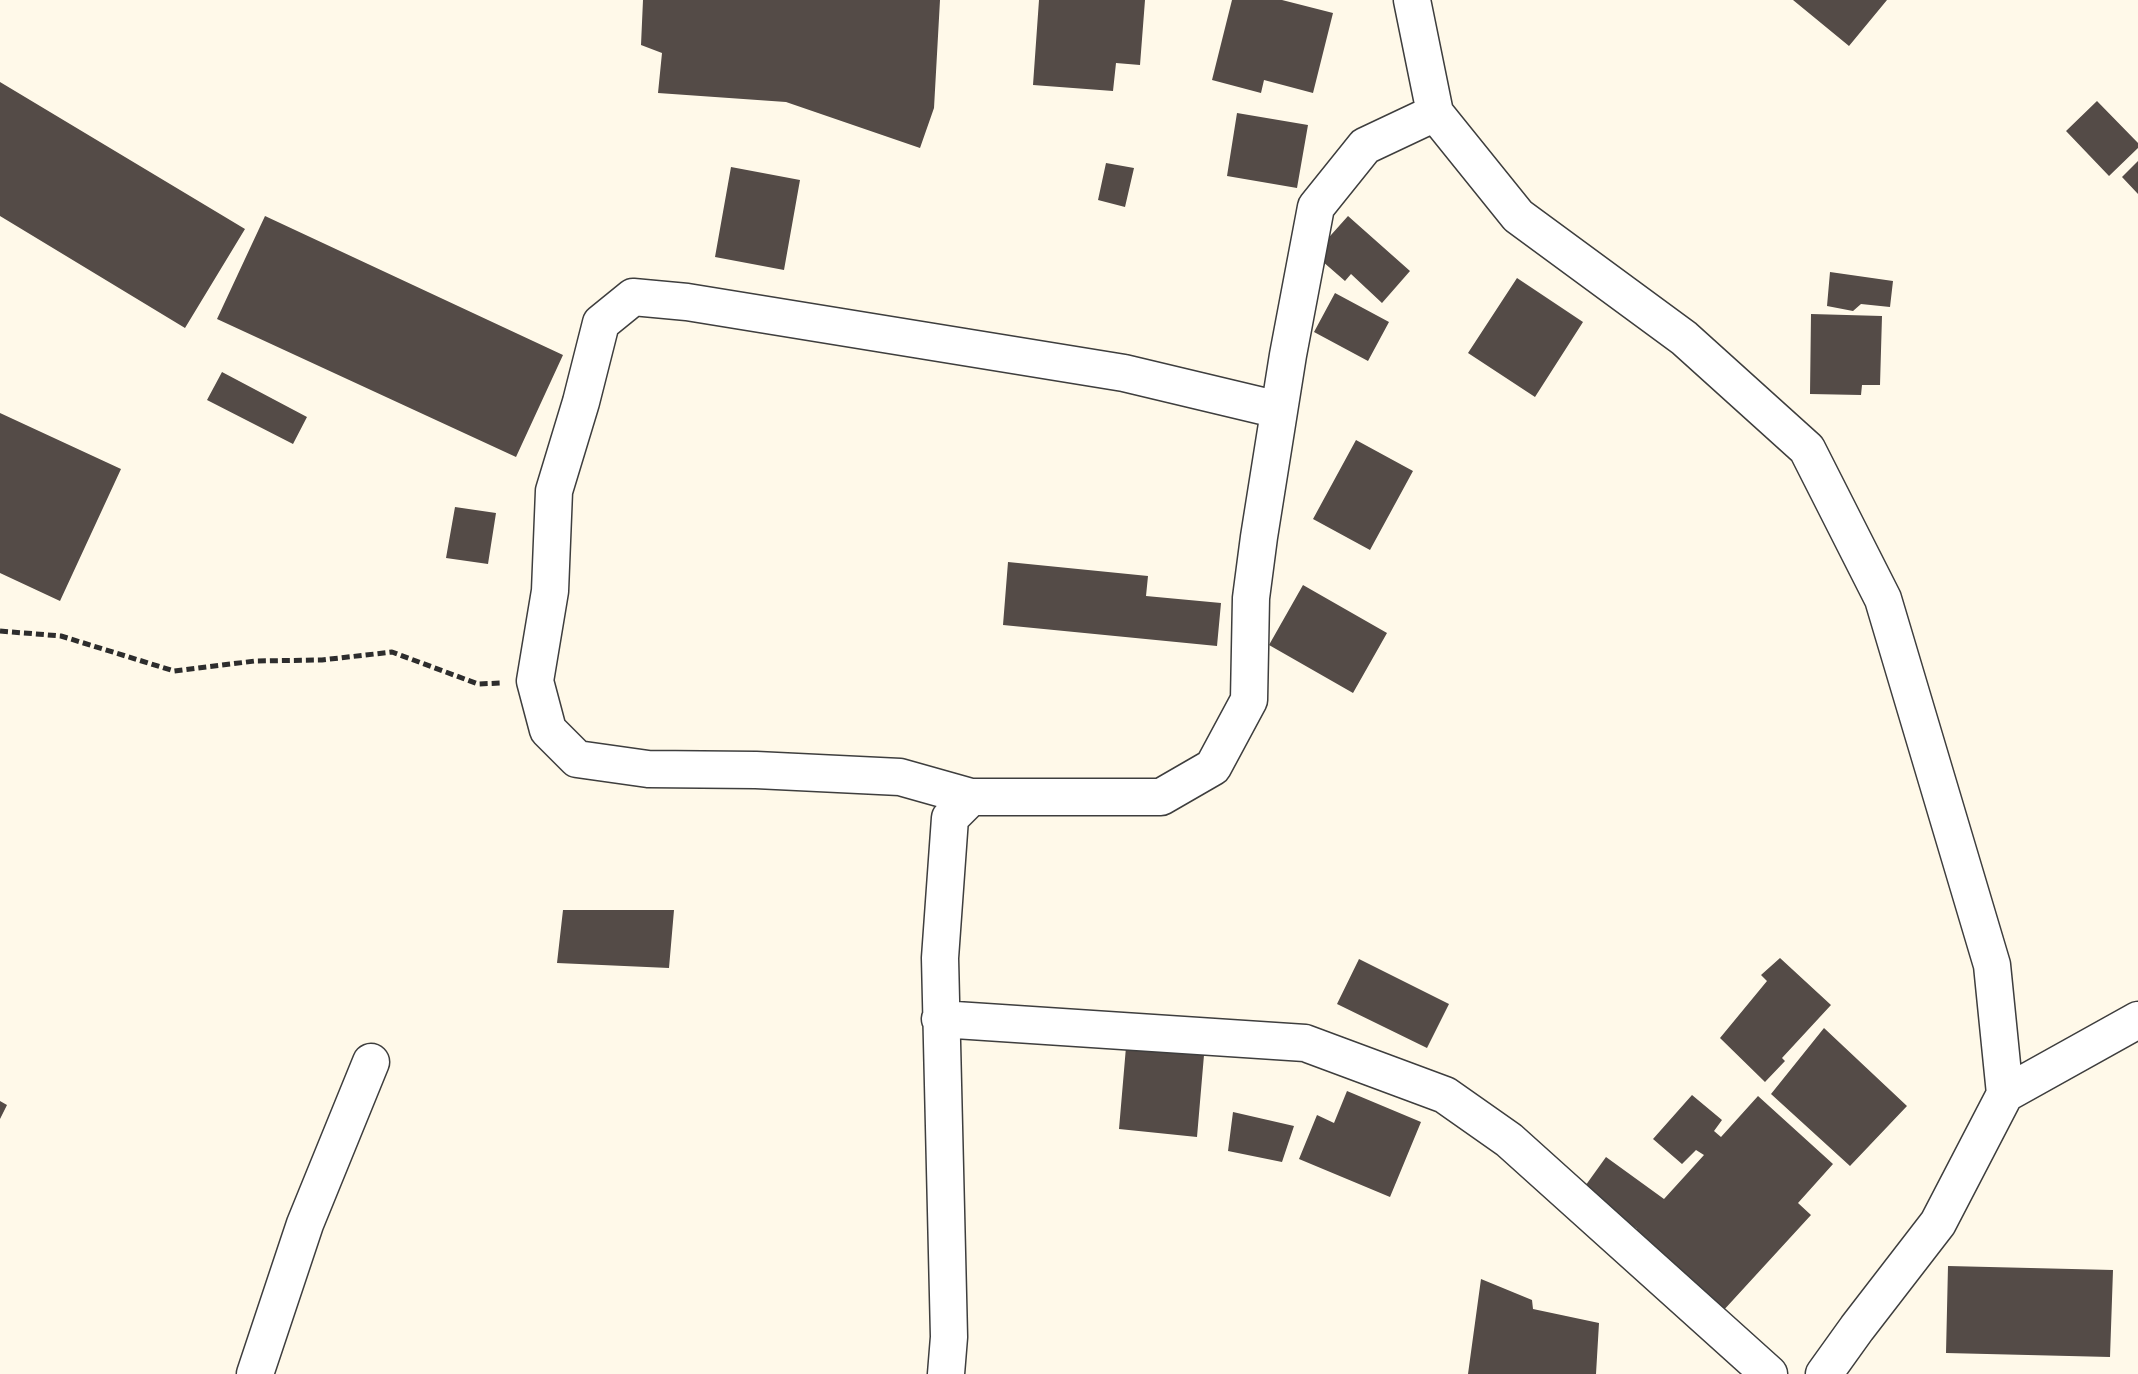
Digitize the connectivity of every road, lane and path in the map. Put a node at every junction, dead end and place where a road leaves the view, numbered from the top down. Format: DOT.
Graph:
graph roads {
  1 [pos="1411,0"];
  2 [pos="1435,113"];
  3 [pos="1279,410"];
  4 [pos="0,631"];
  5 [pos="535,681"];
  6 [pos="971,797"];
  7 [pos="940,1019"];
  8 [pos="2138,1020"];
  9 [pos="371,1062"];
  10 [pos="2005,1094"];
  11 [pos="255,1374"];
  12 [pos="946,1374"];
  13 [pos="1769,1374"];
  14 [pos="1824,1374"];
  1 -- 2 [label="street"];
  2 -- 3 [label="street"];
  2 -- 10 [label="street"];
  3 -- 5 [label="street"];
  3 -- 6 [label="street"];
  4 -- 5 [label="path"];
  5 -- 6 [label="street"];
  6 -- 7 [label="street"];
  7 -- 12 [label="street"];
  7 -- 13 [label="street"];
  8 -- 10 [label="street"];
  9 -- 11 [label="street"];
  10 -- 14 [label="street"];
}
